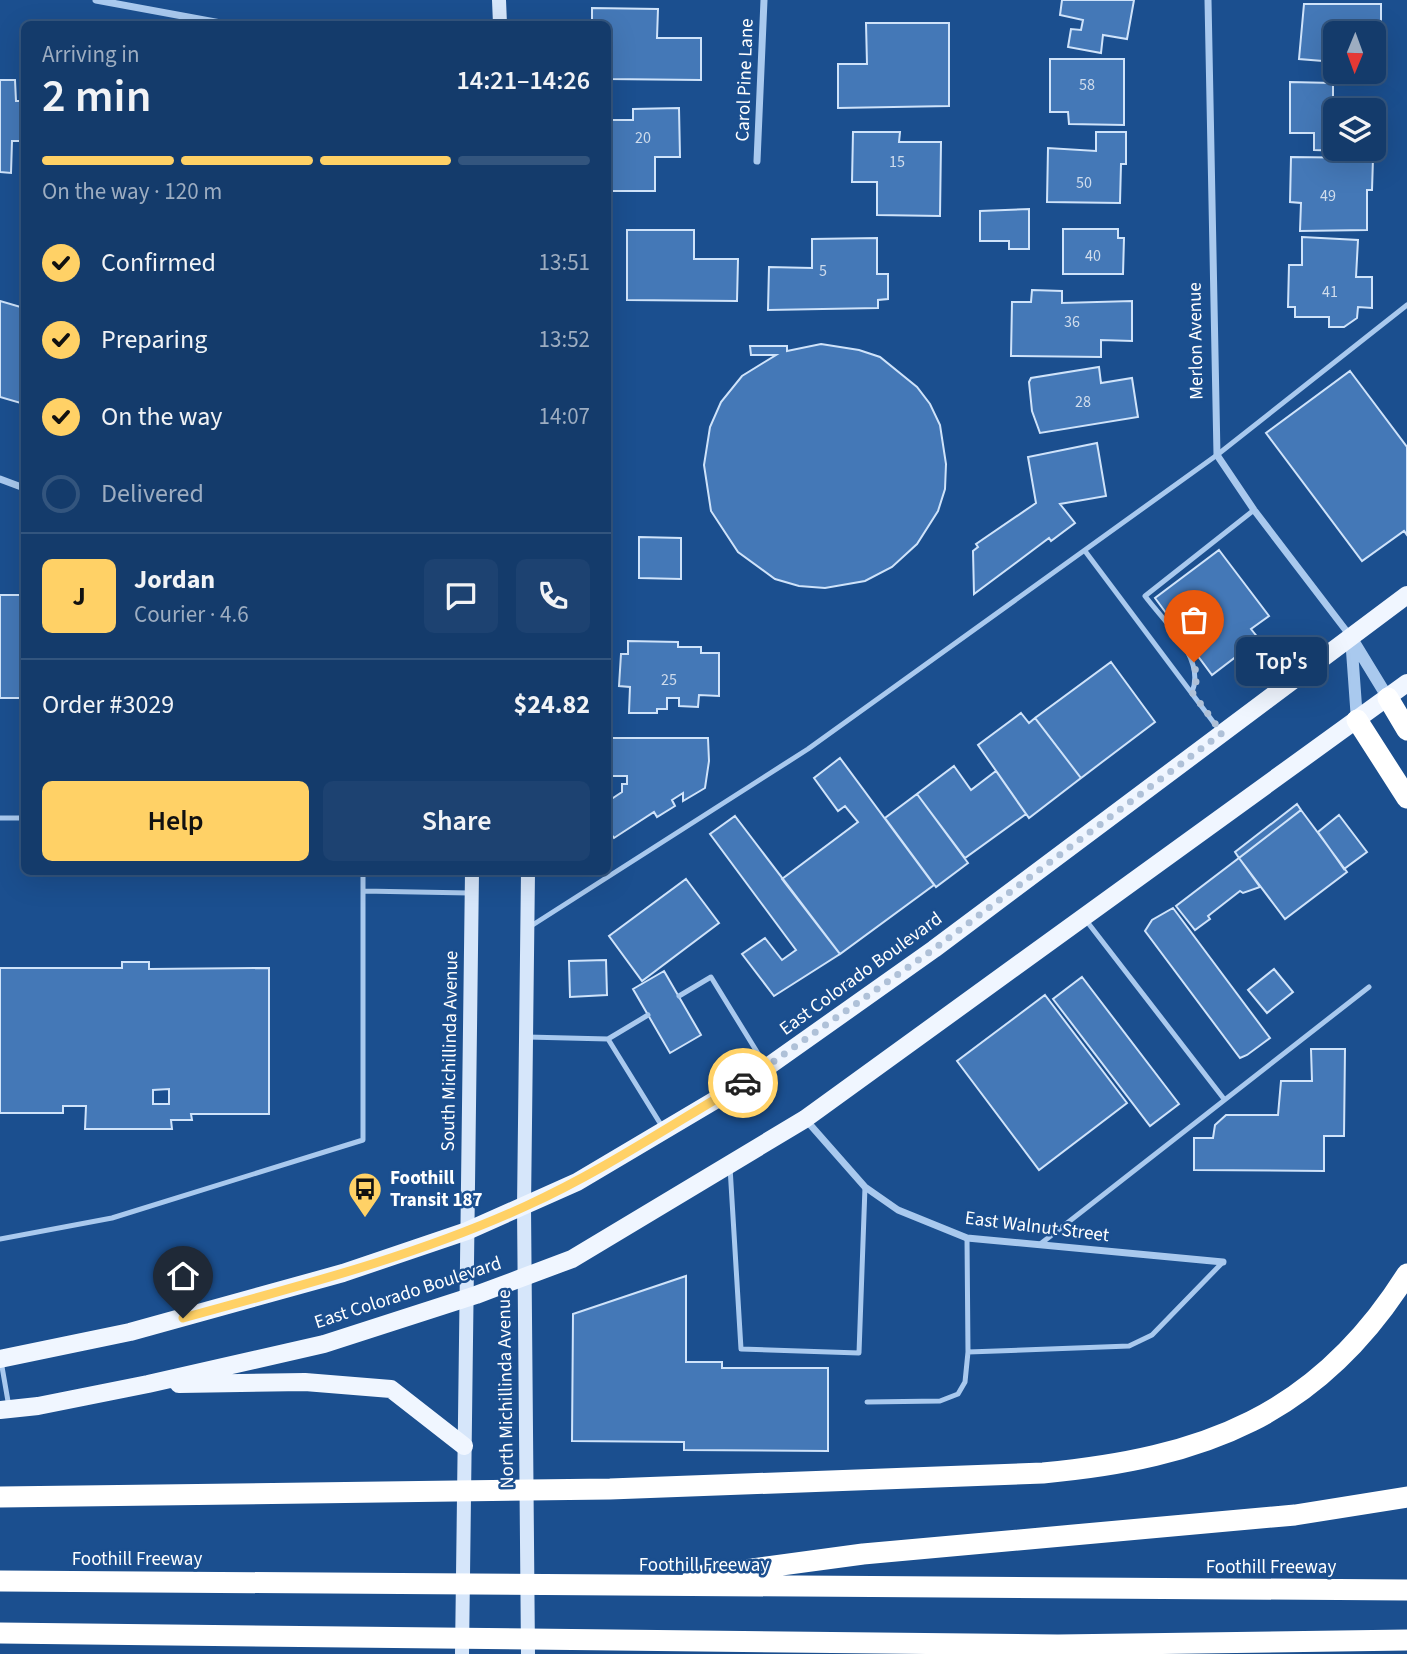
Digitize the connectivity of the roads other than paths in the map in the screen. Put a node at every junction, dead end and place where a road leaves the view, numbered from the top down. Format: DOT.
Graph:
graph roads {
  1 [pos="96,0"];
  2 [pos="499,0"];
  3 [pos="764,0"];
  4 [pos="1208,0"];
  5 [pos="210,21"];
  6 [pos="500,21"];
  7 [pos="757,161"];
  8 [pos="1407,304"];
  9 [pos="1217,455"];
  10 [pos="0,479"];
  11 [pos="21,487"];
  12 [pos="1254,510"];
  13 [pos="1085,551"];
  14 [pos="1407,595"];
  15 [pos="1351,637"];
  16 [pos="1407,683"];
  17 [pos="1192,692"];
  18 [pos="1388,698"];
  19 [pos="1357,720"];
  20 [pos="1407,730"];
  21 [pos="1222,733"];
  22 [pos="1407,799"];
  23 [pos="0,818"];
  24 [pos="21,818"];
  25 [pos="363,875"];
  26 [pos="472,875"];
  27 [pos="528,875"];
  28 [pos="611,875"];
  29 [pos="611,875"];
  30 [pos="363,891"];
  31 [pos="472,893"];
  32 [pos="1083,917"];
  33 [pos="529,927"];
  34 [pos="1369,986"];
  35 [pos="679,996"];
  36 [pos="648,1015"];
  37 [pos="527,1037"];
  38 [pos="608,1040"];
  39 [pos="767,1067"];
  40 [pos="1224,1099"];
  41 [pos="805,1119"];
  42 [pos="664,1130"];
  43 [pos="730,1165"];
  44 [pos="865,1187"];
  45 [pos="524,1207"];
  46 [pos="467,1231"];
  47 [pos="967,1238"];
  48 [pos="0,1239"];
  49 [pos="1039,1245"];
  50 [pos="1223,1262"];
  51 [pos="1407,1274"];
  52 [pos="524,1276"];
  53 [pos="467,1298"];
  54 [pos="968,1352"];
  55 [pos="0,1359"];
  56 [pos="148,1384"];
  57 [pos="867,1402"];
  58 [pos="5,1409"];
  59 [pos="464,1446"];
  60 [pos="0,1497"];
  61 [pos="1407,1497"];
  62 [pos="0,1581"];
  63 [pos="615,1587"];
  64 [pos="1407,1590"];
  65 [pos="0,1633"];
  66 [pos="1407,1640"];
  67 [pos="462,1654"];
  68 [pos="528,1654"];
  1 -- 5 [label="street"];
  2 -- 6 [label="main road"];
  3 -- 7 [label="street, Carol Pine Lane"];
  4 -- 9 [label="street, Merlon Avenue"];
  8 -- 9 [label="lane"];
  9 -- 12 [label="street"];
  9 -- 13 [label="lane"];
  10 -- 11 [label="street"];
  12 -- 15 [label="street"];
  12 -- 17 [label="lane"];
  13 -- 17 [label="lane"];
  13 -- 28 [label="lane"];
  14 -- 15 [label="main road, East Colorado Boulevard"];
  15 -- 18 [label="street"];
  15 -- 19 [label="street"];
  15 -- 21 [label="main road, East Colorado Boulevard"];
  16 -- 18 [label="main road, East Colorado Boulevard"];
  17 -- 21 [label="lane"];
  18 -- 19 [label="main road, East Colorado Boulevard"];
  18 -- 20 [label="highway"];
  19 -- 22 [label="highway"];
  19 -- 32 [label="main road, East Colorado Boulevard"];
  21 -- 39 [label="main road, East Colorado Boulevard"];
  23 -- 24 [label="lane"];
  25 -- 30 [label="lane"];
  26 -- 31 [label="main road, South Michillinda Avenue"];
  27 -- 33 [label="main road, North Michillinda Avenue"];
  29 -- 33 [label="lane"];
  30 -- 31 [label="lane"];
  30 -- 48 [label="lane"];
  31 -- 46 [label="main road, South Michillinda Avenue"];
  32 -- 40 [label="lane"];
  32 -- 41 [label="main road, East Colorado Boulevard"];
  33 -- 37 [label="main road, North Michillinda Avenue"];
  34 -- 40 [label="lane"];
  35 -- 39 [label="lane"];
  36 -- 38 [label="lane"];
  37 -- 38 [label="lane"];
  37 -- 45 [label="main road, North Michillinda Avenue"];
  38 -- 42 [label="lane"];
  39 -- 42 [label="main road, East Colorado Boulevard"];
  40 -- 49 [label="lane"];
  41 -- 43 [label="main road, East Colorado Boulevard"];
  41 -- 44 [label="street, East Walnut Street"];
  42 -- 45 [label="main road, East Colorado Boulevard"];
  43 -- 44 [label="lane"];
  43 -- 52 [label="main road, East Colorado Boulevard"];
  44 -- 47 [label="street, East Walnut Street"];
  45 -- 46 [label="main road, East Colorado Boulevard"];
  45 -- 52 [label="main road, North Michillinda Avenue"];
  46 -- 53 [label="main road, North Michillinda Avenue"];
  46 -- 55 [label="main road, East Colorado Boulevard"];
  47 -- 49 [label="street, East Walnut Street"];
  47 -- 54 [label="lane"];
  49 -- 50 [label="street, East Walnut Street"];
  50 -- 54 [label="lane"];
  51 -- 60 [label="highway"];
  52 -- 53 [label="main road, East Colorado Boulevard"];
  52 -- 68 [label="main road, North Michillinda Avenue"];
  53 -- 56 [label="main road, East Colorado Boulevard"];
  53 -- 59 [label="main road, North Michillinda Avenue"];
  54 -- 57 [label="lane"];
  55 -- 58 [label="lane"];
  56 -- 58 [label="main road, East Colorado Boulevard"];
  56 -- 59 [label="main road"];
  59 -- 67 [label="main road, North Michillinda Avenue"];
  61 -- 63 [label="highway"];
  62 -- 63 [label="highway, Foothill Freeway"];
  63 -- 64 [label="highway, Foothill Freeway"];
  65 -- 66 [label="highway"];
}
